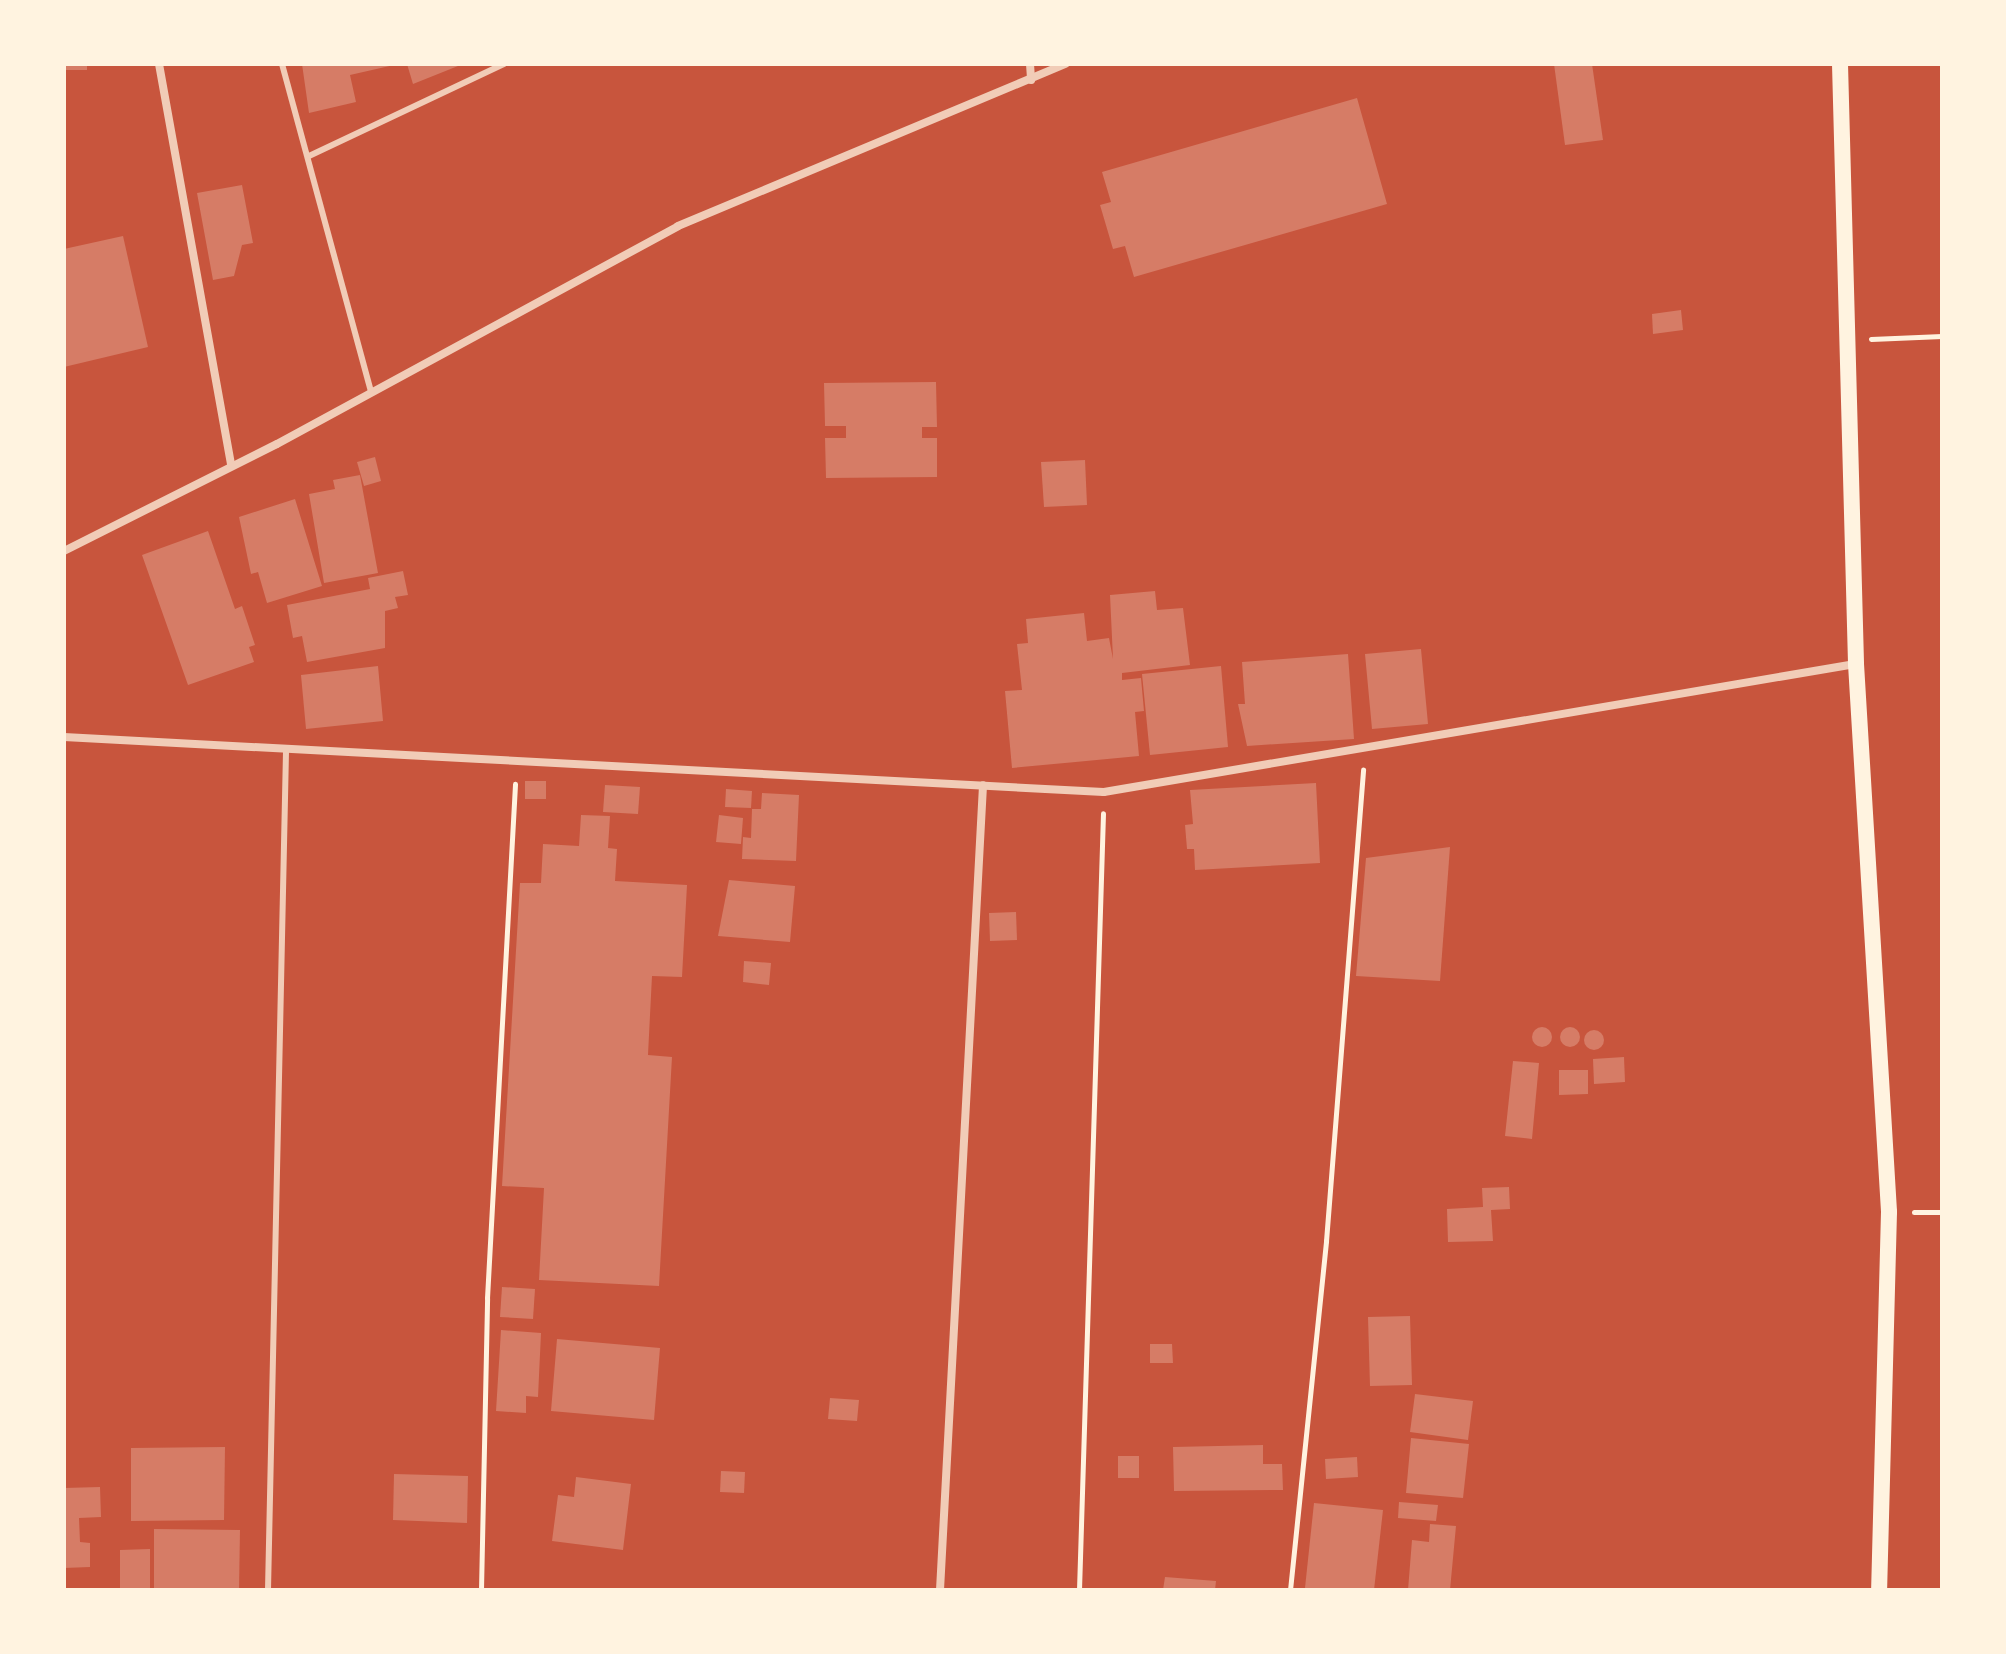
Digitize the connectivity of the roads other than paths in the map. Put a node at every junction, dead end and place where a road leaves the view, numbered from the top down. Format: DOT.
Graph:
graph roads {
  1 [pos="159,64"];
  2 [pos="282,64"];
  3 [pos="504,64"];
  4 [pos="1030,64"];
  5 [pos="1065,64"];
  6 [pos="1840,64"];
  7 [pos="1031,80"];
  8 [pos="309,156"];
  9 [pos="371,392"];
  10 [pos="231,466"];
  11 [pos="64,551"];
  12 [pos="1856,664"];
  13 [pos="64,737"];
  14 [pos="286,751"];
  15 [pos="983,785"];
  16 [pos="268,1590"];
  17 [pos="940,1590"];
  18 [pos="1879,1590"];
  1 -- 10 [label="street"];
  2 -- 8 [label="lane"];
  3 -- 8 [label="lane"];
  4 -- 7 [label="street"];
  5 -- 7 [label="street"];
  6 -- 12 [label="main road"];
  7 -- 9 [label="street"];
  8 -- 9 [label="lane"];
  9 -- 10 [label="street"];
  10 -- 11 [label="street"];
  12 -- 15 [label="street"];
  12 -- 18 [label="main road"];
  13 -- 14 [label="street"];
  14 -- 15 [label="street"];
  14 -- 16 [label="lane"];
  15 -- 17 [label="street"];
}
